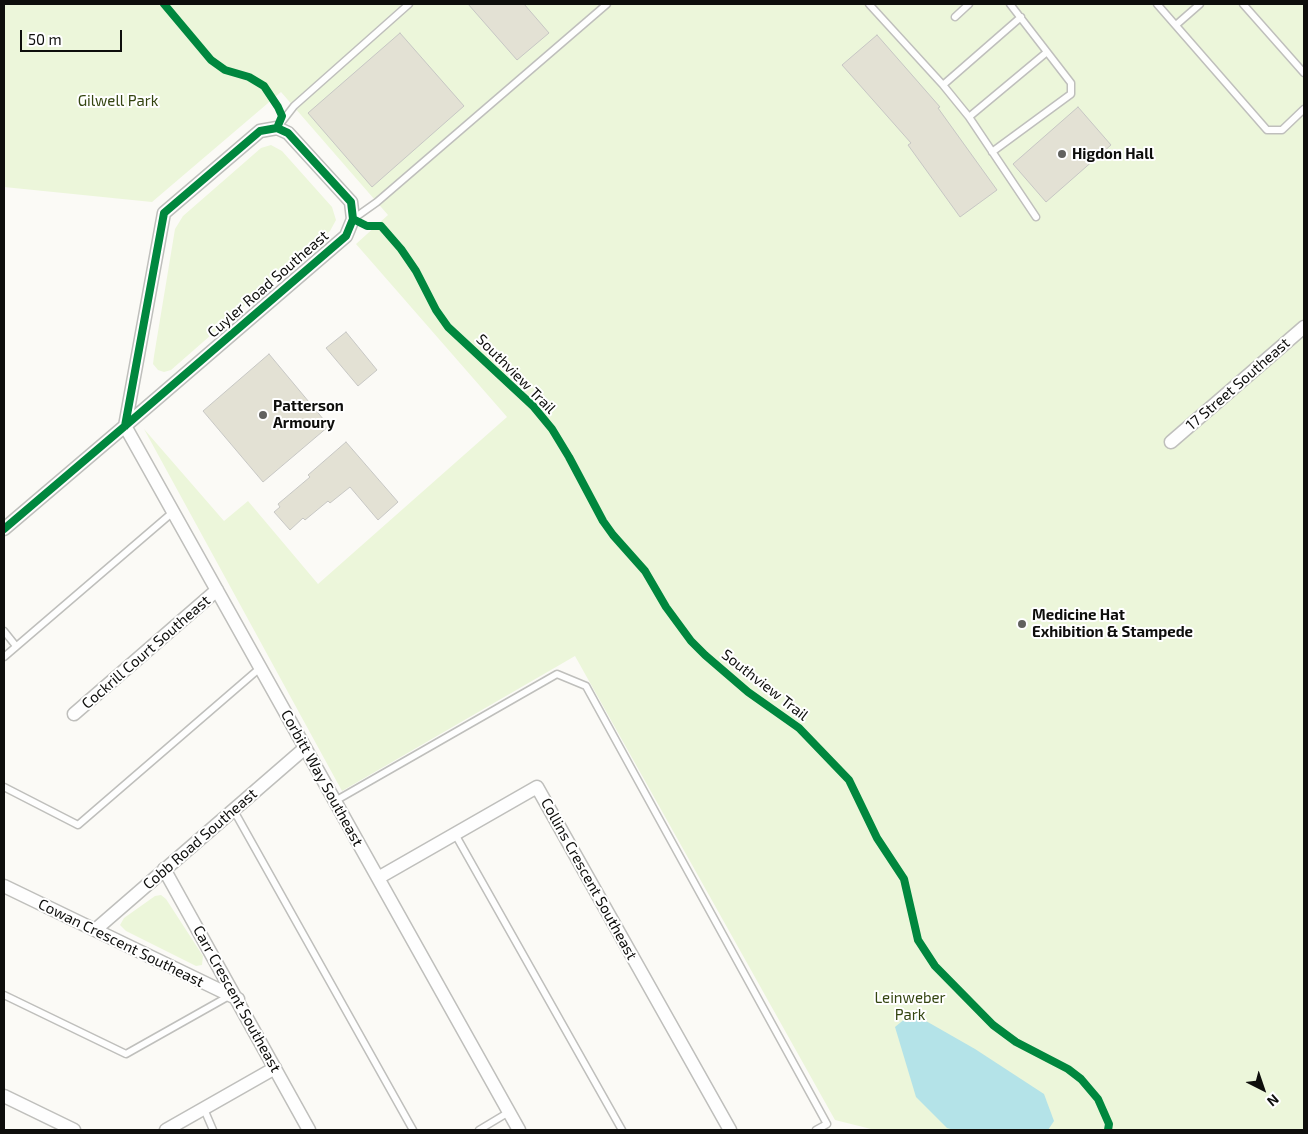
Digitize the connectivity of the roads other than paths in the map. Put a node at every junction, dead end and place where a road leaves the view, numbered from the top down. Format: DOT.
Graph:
graph roads {
  1 [pos="409,4"];
  2 [pos="607,4"];
  3 [pos="869,4"];
  4 [pos="969,4"];
  5 [pos="1010,4"];
  6 [pos="1157,4"];
  7 [pos="1200,4"];
  8 [pos="1243,4"];
  9 [pos="955,17"];
  10 [pos="1021,17"];
  11 [pos="1176,25"];
  12 [pos="1048,52"];
  13 [pos="1304,73"];
  14 [pos="943,85"];
  15 [pos="1304,109"];
  16 [pos="969,117"];
  17 [pos="277,128"];
  18 [pos="992,152"];
  19 [pos="1036,216"];
  20 [pos="353,219"];
  21 [pos="1304,327"];
  22 [pos="125,426"];
  23 [pos="1171,442"];
  24 [pos="173,512"];
  25 [pos="4,530"];
  26 [pos="217,590"];
  27 [pos="4,631"];
  28 [pos="16,646"];
  29 [pos="4,657"];
  30 [pos="260,668"];
  31 [pos="74,714"];
  32 [pos="305,748"];
  33 [pos="4,787"];
  34 [pos="335,801"];
  35 [pos="233,809"];
  36 [pos="456,834"];
  37 [pos="164,869"];
  38 [pos="378,878"];
  39 [pos="4,886"];
  40 [pos="95,930"];
  41 [pos="4,995"];
  42 [pos="234,997"];
  43 [pos="275,1068"];
  44 [pos="4,1096"];
  45 [pos="204,1108"];
  46 [pos="509,1112"];
  47 [pos="74,1130"];
  48 [pos="166,1130"];
  49 [pos="213,1130"];
  50 [pos="309,1130"];
  51 [pos="414,1130"];
  52 [pos="479,1130"];
  53 [pos="519,1130"];
  54 [pos="622,1130"];
  55 [pos="730,1130"];
  56 [pos="816,1130"];
  1 -- 17 [label="lane"];
  2 -- 20 [label="lane"];
  3 -- 14 [label="lane"];
  4 -- 9 [label="lane"];
  5 -- 10 [label="lane"];
  6 -- 11 [label="lane"];
  7 -- 11 [label="lane"];
  8 -- 13 [label="lane"];
  10 -- 12 [label="lane"];
  10 -- 14 [label="lane"];
  11 -- 15 [label="lane"];
  12 -- 16 [label="lane"];
  12 -- 18 [label="lane"];
  14 -- 16 [label="lane"];
  16 -- 18 [label="lane"];
  17 -- 20 [label="street"];
  17 -- 22 [label="street"];
  18 -- 19 [label="lane"];
  20 -- 22 [label="street, Cuyler Road Southeast"];
  21 -- 23 [label="street, 17 Street Southeast"];
  22 -- 24 [label="street, Corbitt Way Southeast"];
  22 -- 25 [label="street, Cuyler Road Southeast"];
  24 -- 26 [label="street, Corbitt Way Southeast"];
  24 -- 28 [label="lane"];
  26 -- 30 [label="street, Corbitt Way Southeast"];
  26 -- 31 [label="street, Cockrill Court Southeast"];
  27 -- 28 [label="lane"];
  28 -- 29 [label="lane"];
  30 -- 32 [label="street, Corbitt Way Southeast"];
  30 -- 33 [label="lane"];
  32 -- 34 [label="street, Corbitt Way Southeast"];
  32 -- 35 [label="street, Cobb Road Southeast"];
  34 -- 38 [label="street, Corbitt Way Southeast"];
  34 -- 56 [label="lane"];
  35 -- 37 [label="street, Cobb Road Southeast"];
  35 -- 51 [label="lane"];
  36 -- 38 [label="street, Collins Crescent Southeast"];
  36 -- 54 [label="lane"];
  36 -- 55 [label="street, Collins Crescent Southeast"];
  37 -- 40 [label="street, Cobb Road Southeast"];
  37 -- 42 [label="street, Carr Crescent Southeast"];
  38 -- 46 [label="street, Corbitt Way Southeast"];
  39 -- 40 [label="street, Cowan Crescent Southeast"];
  40 -- 42 [label="street, Cowan Crescent Southeast"];
  41 -- 42 [label="lane"];
  42 -- 43 [label="street, Carr Crescent Southeast"];
  43 -- 45 [label="street"];
  43 -- 50 [label="street, Carr Crescent Southeast"];
  44 -- 47 [label="street"];
  45 -- 48 [label="street"];
  45 -- 49 [label="lane"];
  46 -- 52 [label="lane"];
  46 -- 53 [label="street, Corbitt Way Southeast"];
}
